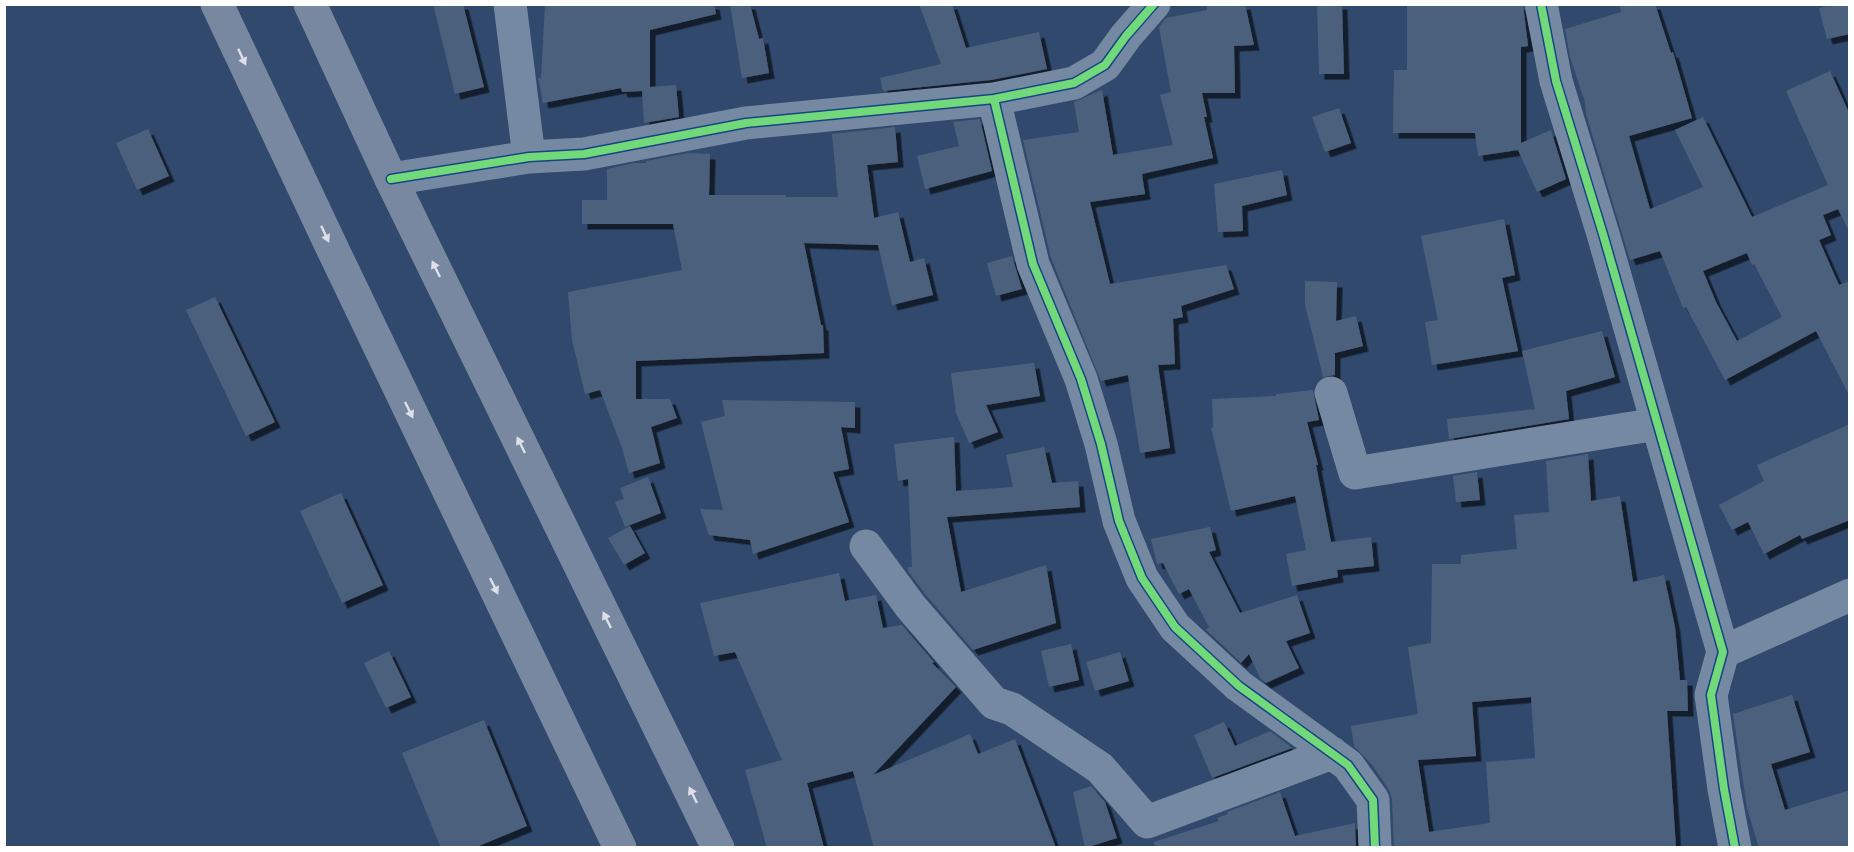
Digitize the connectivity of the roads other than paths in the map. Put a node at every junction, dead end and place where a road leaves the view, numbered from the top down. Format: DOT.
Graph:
graph roads {
  1 [pos="217,4"];
  2 [pos="310,4"];
  3 [pos="510,4"];
  4 [pos="1154,4"];
  5 [pos="1541,4"];
  6 [pos="994,99"];
  7 [pos="529,157"];
  8 [pos="391,178"];
  9 [pos="1331,393"];
  10 [pos="1657,424"];
  11 [pos="866,546"];
  12 [pos="1850,595"];
  13 [pos="1723,652"];
  14 [pos="1332,753"];
  15 [pos="620,848"];
  16 [pos="718,848"];
  17 [pos="1375,848"];
  18 [pos="1735,848"];
  1 -- 15 [label="highway, one-way"];
  2 -- 8 [label="highway"];
  3 -- 7 [label="street"];
  4 -- 6 [label="street"];
  5 -- 10 [label="street"];
  6 -- 7 [label="street"];
  6 -- 14 [label="street"];
  7 -- 8 [label="street"];
  16 -- 8 [label="highway, one-way"];
  9 -- 10 [label="street"];
  10 -- 13 [label="street"];
  11 -- 14 [label="street"];
  12 -- 13 [label="street"];
  13 -- 18 [label="street"];
  14 -- 17 [label="street"];
}
